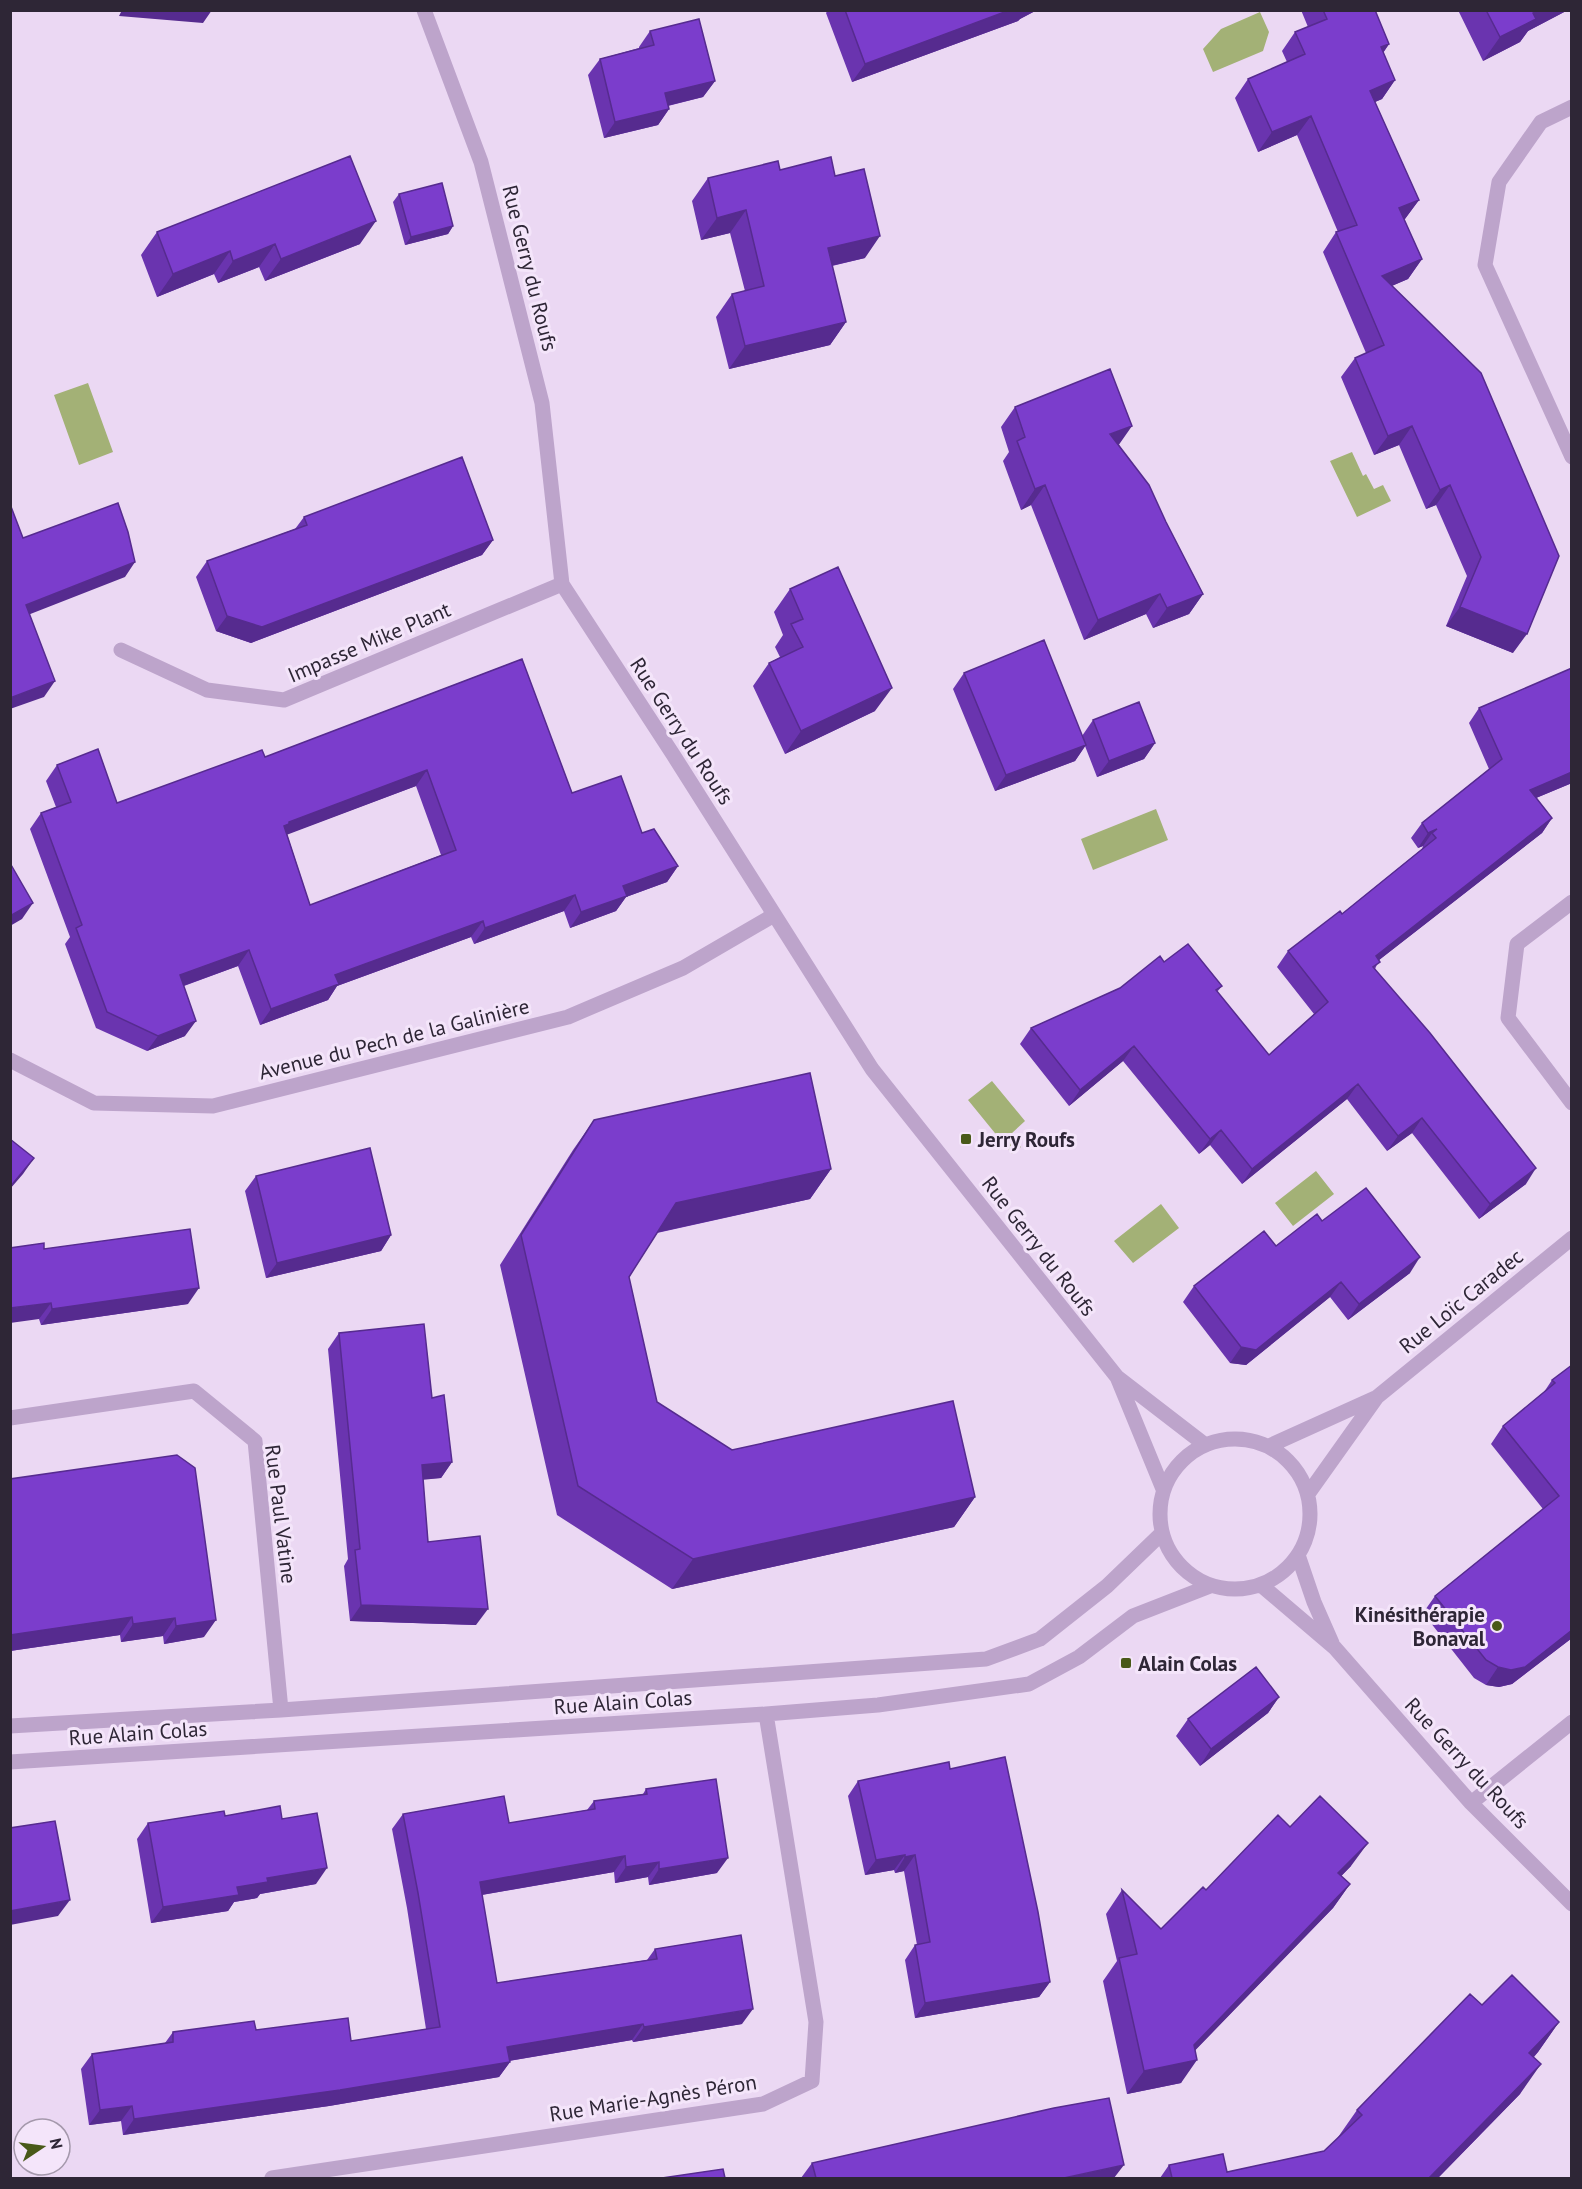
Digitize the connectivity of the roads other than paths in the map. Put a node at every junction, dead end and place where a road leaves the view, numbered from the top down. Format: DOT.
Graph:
graph roads {
  1 [pos="424,10"];
  2 [pos="1572,107"];
  3 [pos="1572,457"];
  4 [pos="562,585"];
  5 [pos="121,650"];
  6 [pos="1572,902"];
  7 [pos="774,915"];
  8 [pos="10,1060"];
  9 [pos="1572,1103"];
  10 [pos="1572,1238"];
  11 [pos="1117,1377"];
  12 [pos="1377,1397"];
  13 [pos="10,1418"];
  14 [pos="1204,1444"];
  15 [pos="1269,1446"];
  16 [pos="1163,1489"];
  17 [pos="1308,1494"];
  18 [pos="1161,1534"];
  19 [pos="1298,1555"];
  20 [pos="1261,1585"];
  21 [pos="1210,1586"];
  22 [pos="1335,1648"];
  23 [pos="281,1710"];
  24 [pos="766,1714"];
  25 [pos="1572,1722"];
  26 [pos="10,1726"];
  27 [pos="10,1762"];
  28 [pos="1471,1803"];
  29 [pos="1572,1904"];
  30 [pos="357,2172"];
  31 [pos="272,2178"];
  1 -- 4 [label="street, Rue Gerry du Roufs"];
  2 -- 3 [label="street"];
  4 -- 5 [label="street, Impasse Mike Plant"];
  4 -- 7 [label="street, Rue Gerry du Roufs"];
  6 -- 9 [label="street"];
  7 -- 8 [label="street, Avenue du Pech de la Galinière"];
  7 -- 11 [label="street, Rue Gerry du Roufs"];
  10 -- 12 [label="street, Rue Loïc Caradec"];
  11 -- 14 [label="street, Rue Gerry du Roufs"];
  11 -- 16 [label="street, Rue Gerry du Roufs"];
  12 -- 15 [label="street, Rue Loïc Caradec"];
  12 -- 17 [label="street, Rue Loïc Caradec"];
  13 -- 23 [label="street, Rue Paul Vatine"];
  14 -- 15 [label="street"];
  14 -- 16 [label="street"];
  15 -- 17 [label="street"];
  16 -- 18 [label="street"];
  17 -- 19 [label="street"];
  18 -- 21 [label="street"];
  18 -- 23 [label="street, Rue Alain Colas"];
  19 -- 20 [label="street"];
  19 -- 22 [label="street, Rue Gerry du Roufs"];
  20 -- 21 [label="street"];
  20 -- 22 [label="street, Rue Gerry du Roufs"];
  21 -- 24 [label="street, Rue Alain Colas"];
  22 -- 28 [label="street, Rue Gerry du Roufs"];
  23 -- 26 [label="street, Rue Alain Colas"];
  24 -- 27 [label="street, Rue Alain Colas"];
  24 -- 30 [label="street, Rue Marie-Agnès Péron"];
  25 -- 28 [label="street"];
  28 -- 29 [label="street, Rue Gerry du Roufs"];
  30 -- 31 [label="street, Rue Marie-Agnès Péron"];
}
